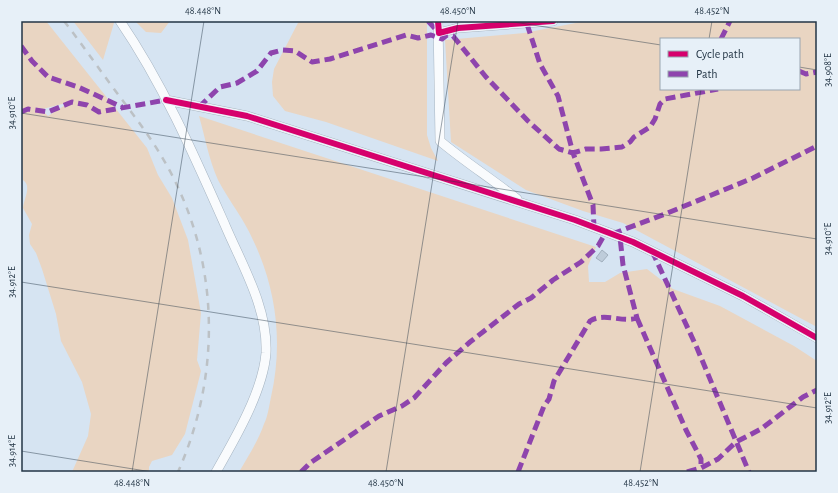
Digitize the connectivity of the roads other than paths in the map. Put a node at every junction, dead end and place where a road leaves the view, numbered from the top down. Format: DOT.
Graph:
graph roads {
  1 [pos="120,21"];
  2 [pos="438,21"];
  3 [pos="552,21"];
  4 [pos="438,33"];
  5 [pos="166,100"];
  6 [pos="520,202"];
  7 [pos="817,338"];
  8 [pos="216,472"];
  1 -- 5 [label="street"];
  2 -- 4 [label="street"];
  3 -- 4 [label="street"];
  4 -- 6 [label="street"];
  5 -- 6 [label="street"];
  5 -- 8 [label="street"];
  6 -- 7 [label="street"];
}
